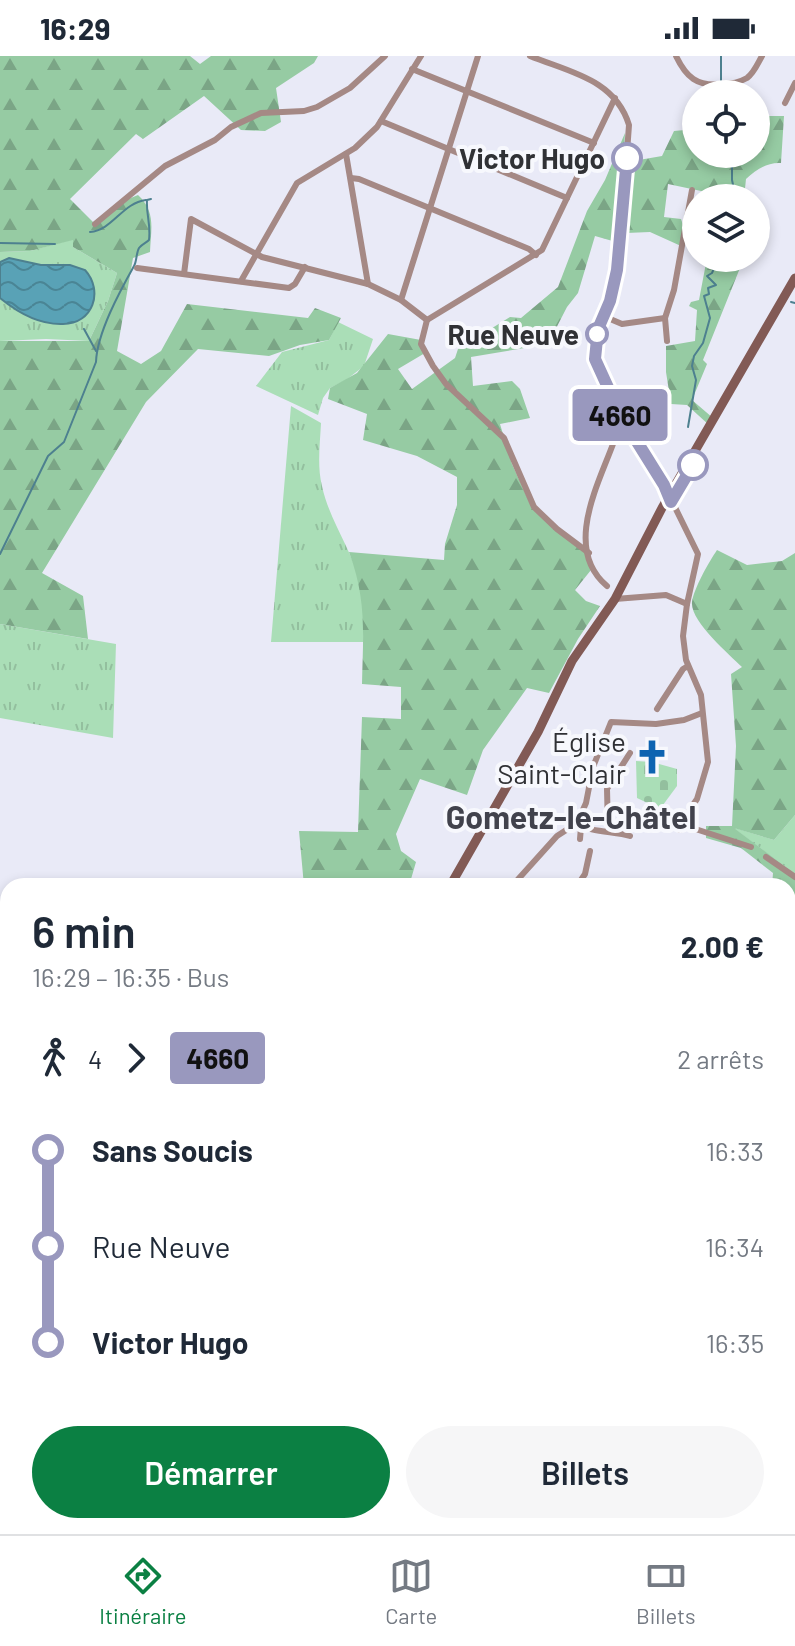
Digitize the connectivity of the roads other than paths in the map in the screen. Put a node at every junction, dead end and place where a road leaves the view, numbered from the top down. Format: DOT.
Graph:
graph roads {
  1 [pos="385,56"];
  2 [pos="421,56"];
  3 [pos="478,56"];
  4 [pos="530,56"];
  5 [pos="676,56"];
  6 [pos="762,56"];
  7 [pos="412,69"];
  8 [pos="795,83"];
  9 [pos="467,90"];
  10 [pos="615,98"];
  11 [pos="785,103"];
  12 [pos="381,121"];
  13 [pos="594,143"];
  14 [pos="448,149"];
  15 [pos="346,154"];
  16 [pos="351,178"];
  17 [pos="567,198"];
  18 [pos="430,208"];
  19 [pos="95,224"];
  20 [pos="682,246"];
  21 [pos="257,254"];
  22 [pos="536,255"];
  23 [pos="305,267"];
  24 [pos="137,268"];
  25 [pos="184,274"];
  26 [pos="795,278"];
  27 [pos="241,281"];
  28 [pos="368,284"];
  29 [pos="795,289"];
  30 [pos="401,300"];
  31 [pos="603,316"];
  32 [pos="665,318"];
  33 [pos="427,320"];
  34 [pos="667,341"];
  35 [pos="619,413"];
  36 [pos="670,499"];
  37 [pos="589,553"];
  38 [pos="607,586"];
  39 [pos="615,599"];
  40 [pos="687,604"];
  41 [pos="684,662"];
  42 [pos="657,709"];
  43 [pos="702,713"];
  44 [pos="630,753"];
  45 [pos="579,825"];
  46 [pos="608,830"];
  47 [pos="630,836"];
  48 [pos="580,839"];
  49 [pos="751,847"];
  50 [pos="590,851"];
  51 [pos="766,857"];
  52 [pos="795,877"];
  53 [pos="455,878"];
  54 [pos="520,878"];
  55 [pos="582,878"];
  1 -- 19 [label="street"];
  2 -- 7 [label="street"];
  3 -- 9 [label="street"];
  4 -- 10 [label="street"];
  5 -- 6 [label="street"];
  7 -- 9 [label="street"];
  7 -- 12 [label="street"];
  8 -- 11 [label="street"];
  9 -- 13 [label="street"];
  9 -- 14 [label="street"];
  10 -- 13 [label="street"];
  10 -- 31 [label="street"];
  12 -- 14 [label="street"];
  12 -- 15 [label="street"];
  13 -- 17 [label="street"];
  14 -- 17 [label="street"];
  14 -- 18 [label="street"];
  15 -- 16 [label="street"];
  15 -- 21 [label="street"];
  16 -- 18 [label="street"];
  16 -- 28 [label="street"];
  17 -- 22 [label="street"];
  18 -- 22 [label="street"];
  18 -- 30 [label="street"];
  20 -- 32 [label="street"];
  21 -- 23 [label="street"];
  21 -- 25 [label="street"];
  21 -- 27 [label="street"];
  22 -- 33 [label="street"];
  23 -- 27 [label="street"];
  23 -- 28 [label="street"];
  24 -- 25 [label="street"];
  25 -- 27 [label="street"];
  26 -- 36 [label="main road"];
  28 -- 30 [label="street"];
  29 -- 36 [label="main road"];
  30 -- 33 [label="street"];
  31 -- 32 [label="street"];
  31 -- 35 [label="street"];
  32 -- 34 [label="street"];
  33 -- 37 [label="street"];
  35 -- 36 [label="street"];
  35 -- 37 [label="street"];
  36 -- 39 [label="main road"];
  36 -- 40 [label="street"];
  37 -- 38 [label="street"];
  39 -- 40 [label="street"];
  39 -- 53 [label="main road"];
  40 -- 41 [label="street"];
  41 -- 42 [label="street"];
  41 -- 43 [label="street"];
  43 -- 45 [label="street"];
  43 -- 49 [label="street"];
  44 -- 46 [label="street"];
  45 -- 46 [label="street"];
  45 -- 48 [label="street"];
  45 -- 54 [label="street"];
  46 -- 47 [label="street"];
  50 -- 55 [label="street"];
  51 -- 52 [label="street"];
}
